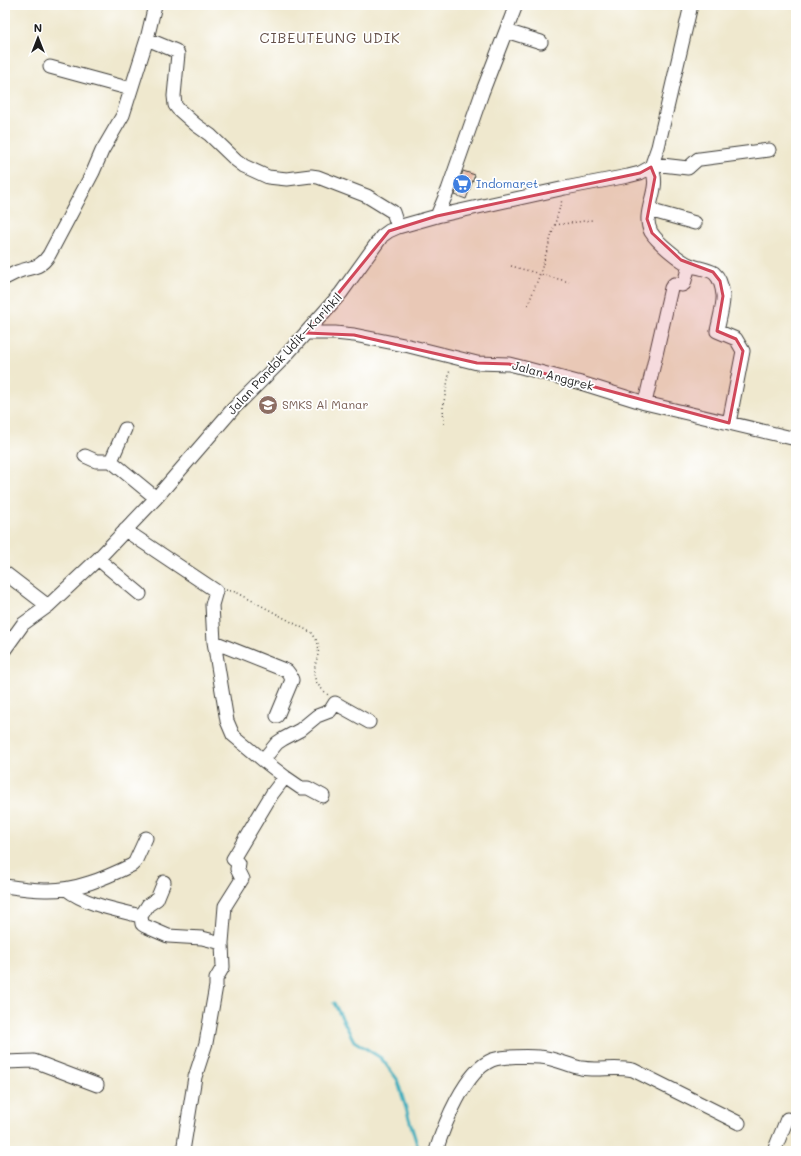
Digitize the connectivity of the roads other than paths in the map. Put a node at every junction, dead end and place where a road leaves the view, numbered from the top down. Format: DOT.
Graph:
graph roads {
  1 [pos="155,5"];
  2 [pos="516,5"];
  3 [pos="691,5"];
  4 [pos="506,31"];
  5 [pos="147,39"];
  6 [pos="541,42"];
  7 [pos="50,67"];
  8 [pos="131,89"];
  9 [pos="769,150"];
  10 [pos="652,166"];
  11 [pos="649,210"];
  12 [pos="437,216"];
  13 [pos="695,223"];
  14 [pos="398,227"];
  15 [pos="689,265"];
  16 [pos="5,278"];
  17 [pos="306,333"];
  18 [pos="645,403"];
  19 [pos="729,423"];
  20 [pos="125,429"];
  21 [pos="796,439"];
  22 [pos="85,456"];
  23 [pos="111,462"];
  24 [pos="156,498"];
  25 [pos="125,530"];
  26 [pos="98,559"];
  27 [pos="5,573"];
  28 [pos="140,594"];
  29 [pos="48,606"];
  30 [pos="214,642"];
  31 [pos="5,649"];
  32 [pos="277,716"];
  33 [pos="369,722"];
  34 [pos="262,760"];
  35 [pos="285,777"];
  36 [pos="322,796"];
  37 [pos="146,838"];
  38 [pos="164,882"];
  39 [pos="5,886"];
  40 [pos="66,889"];
  41 [pos="141,916"];
  42 [pos="222,944"];
  43 [pos="5,1062"];
  44 [pos="97,1085"];
  45 [pos="787,1119"];
  46 [pos="739,1123"];
  47 [pos="183,1151"];
  48 [pos="436,1151"];
  49 [pos="774,1151"];
  1 -- 5 [label="street"];
  2 -- 4 [label="street"];
  3 -- 10 [label="street"];
  4 -- 6 [label="street"];
  4 -- 12 [label="street"];
  5 -- 8 [label="street"];
  5 -- 14 [label="street"];
  7 -- 8 [label="street"];
  8 -- 16 [label="street"];
  9 -- 10 [label="street"];
  10 -- 11 [label="street"];
  10 -- 12 [label="street, Jalan Pondok Udik–Karihkil"];
  11 -- 13 [label="street"];
  11 -- 15 [label="street"];
  12 -- 14 [label="street, Jalan Pondok Udik–Karihkil"];
  14 -- 17 [label="street, Jalan Pondok Udik–Karihkil"];
  15 -- 18 [label="street"];
  15 -- 19 [label="street"];
  17 -- 18 [label="street, Jalan Anggrek"];
  17 -- 24 [label="street, Jalan Pondok Udik–Karihkil"];
  18 -- 19 [label="street, Jalan Anggrek"];
  19 -- 21 [label="street, Jalan Anggrek"];
  20 -- 23 [label="street"];
  22 -- 23 [label="street"];
  23 -- 24 [label="street"];
  24 -- 25 [label="street, Jalan Pondok Udik–Karihkil"];
  25 -- 26 [label="street, Jalan Pondok Udik–Karihkil"];
  25 -- 30 [label="street"];
  26 -- 28 [label="street"];
  26 -- 29 [label="street, Jalan Pondok Udik–Karihkil"];
  27 -- 29 [label="street"];
  29 -- 31 [label="street, Jalan Pondok Udik–Karihkil"];
  30 -- 32 [label="street"];
  30 -- 34 [label="street"];
  33 -- 34 [label="street"];
  34 -- 35 [label="street"];
  35 -- 36 [label="street"];
  35 -- 42 [label="street"];
  37 -- 40 [label="street"];
  38 -- 41 [label="street"];
  39 -- 40 [label="street"];
  40 -- 41 [label="street"];
  41 -- 42 [label="street"];
  42 -- 47 [label="street"];
  43 -- 44 [label="street"];
  45 -- 49 [label="street"];
  46 -- 48 [label="street"];
}
